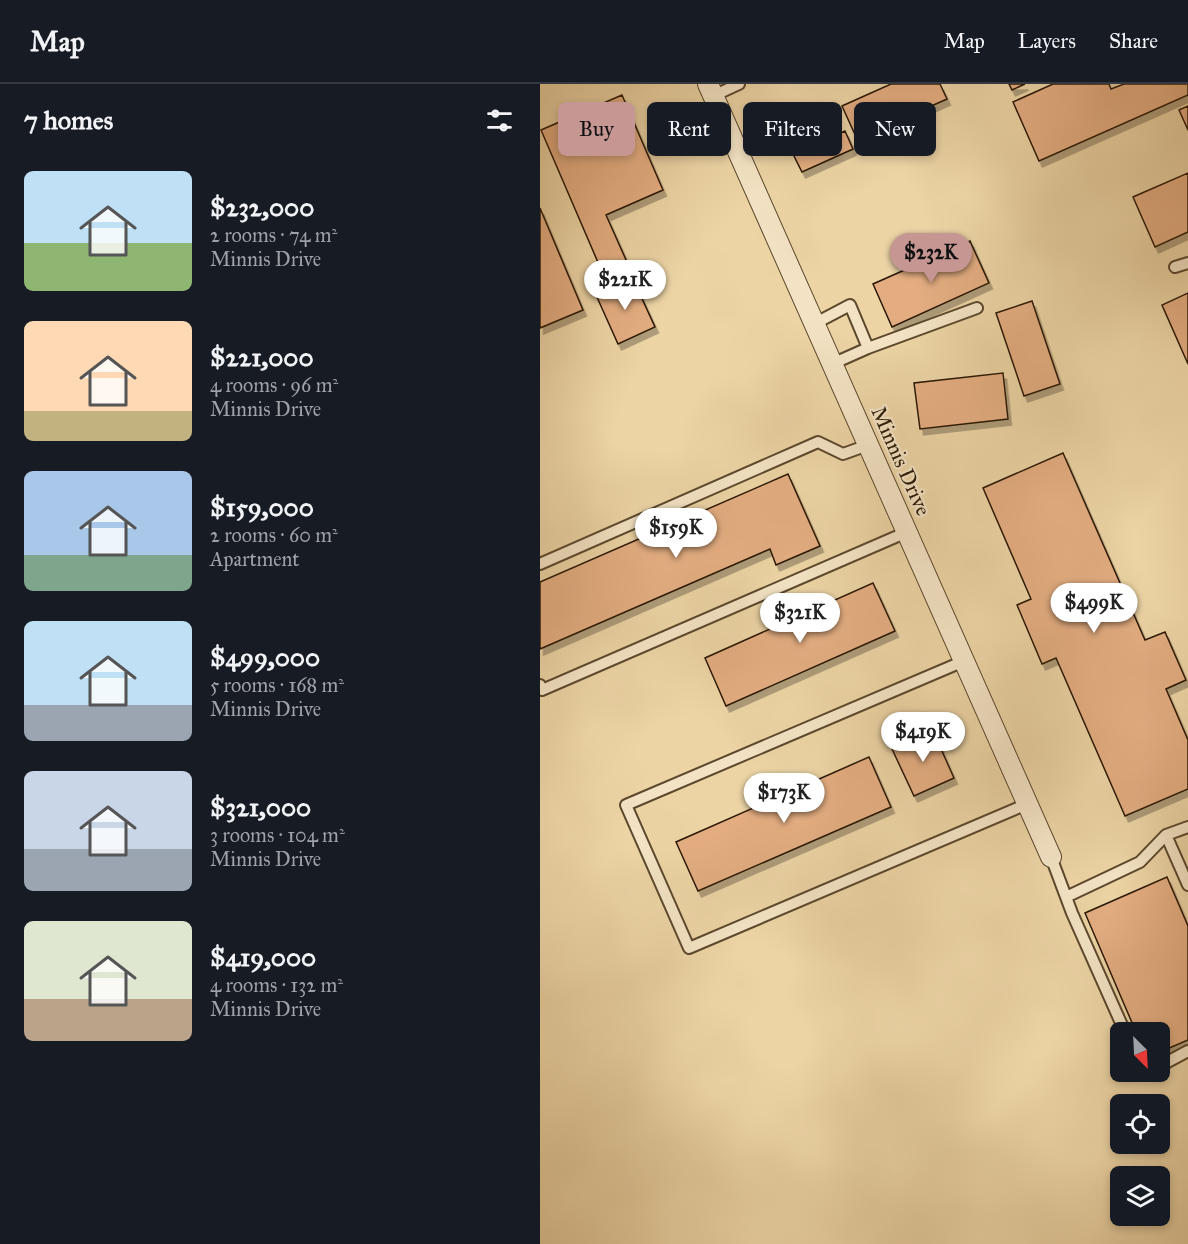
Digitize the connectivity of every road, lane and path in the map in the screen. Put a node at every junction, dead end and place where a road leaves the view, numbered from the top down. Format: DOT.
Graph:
graph roads {
  1 [pos="739,84"];
  2 [pos="710,90"];
  3 [pos="1188,263"];
  4 [pos="1175,267"];
  5 [pos="977,308"];
  6 [pos="814,324"];
  7 [pos="867,348"];
  8 [pos="832,364"];
  9 [pos="868,445"];
  10 [pos="907,532"];
  11 [pos="540,564"];
  12 [pos="964,661"];
  13 [pos="540,685"];
  14 [pos="1027,804"];
  15 [pos="1188,827"];
  16 [pos="1166,835"];
  17 [pos="1051,857"];
  18 [pos="1188,885"];
  19 [pos="1066,897"];
  20 [pos="1121,1022"];
  21 [pos="1188,1051"];
  22 [pos="1170,1061"];
  1 -- 2 [label="lane"];
  2 -- 6 [label="street, Minnis Drive"];
  3 -- 4 [label="lane"];
  5 -- 7 [label="lane"];
  6 -- 7 [label="lane"];
  6 -- 8 [label="street, Minnis Drive"];
  7 -- 8 [label="lane"];
  8 -- 9 [label="street, Minnis Drive"];
  9 -- 10 [label="street, Minnis Drive"];
  9 -- 11 [label="lane"];
  10 -- 12 [label="street, Minnis Drive"];
  10 -- 13 [label="lane"];
  12 -- 14 [label="street, Minnis Drive"];
  12 -- 14 [label="lane"];
  14 -- 17 [label="street, Minnis Drive"];
  15 -- 16 [label="lane"];
  16 -- 18 [label="lane"];
  16 -- 19 [label="lane"];
  17 -- 19 [label="lane"];
  19 -- 20 [label="lane"];
  21 -- 22 [label="lane"];
}
